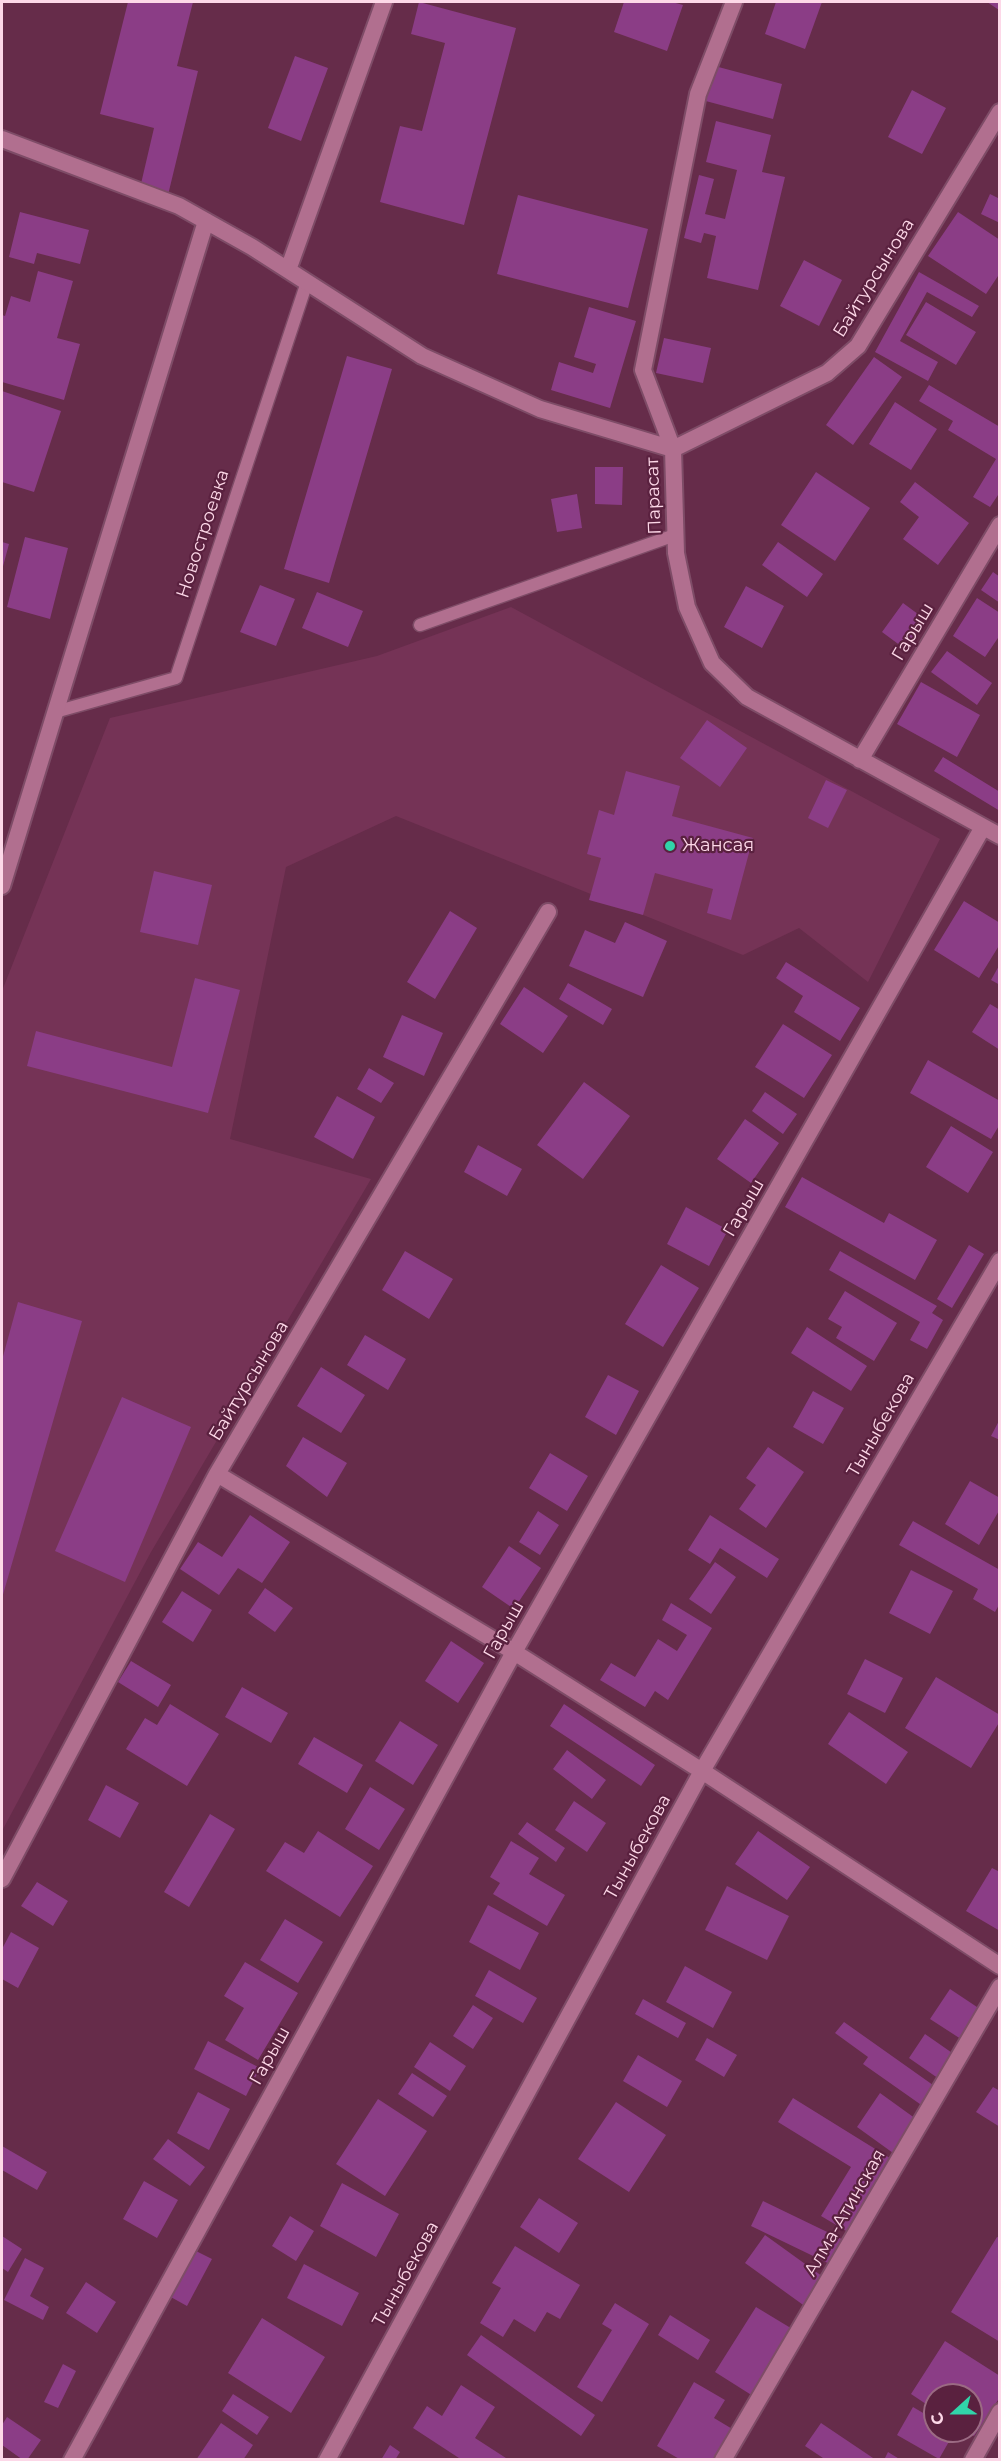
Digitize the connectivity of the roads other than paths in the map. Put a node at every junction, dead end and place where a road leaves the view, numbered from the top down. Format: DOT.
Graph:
graph roads {
  1 [pos="384,2"];
  2 [pos="734,2"];
  3 [pos="999,112"];
  4 [pos="2,139"];
  5 [pos="206,221"];
  6 [pos="288,270"];
  7 [pos="307,282"];
  8 [pos="672,449"];
  9 [pos="999,525"];
  10 [pos="675,535"];
  11 [pos="420,625"];
  12 [pos="55,712"];
  13 [pos="860,760"];
  14 [pos="983,827"];
  15 [pos="999,836"];
  16 [pos="2,886"];
  17 [pos="548,912"];
  18 [pos="999,1261"];
  19 [pos="217,1474"];
  20 [pos="514,1652"];
  21 [pos="702,1771"];
  22 [pos="2,1879"];
  23 [pos="999,1966"];
  24 [pos="999,1987"];
  25 [pos="999,2412"];
  26 [pos="72,2460"];
  27 [pos="327,2460"];
  28 [pos="723,2460"];
  29 [pos="973,2460"];
  1 -- 6 [label="street"];
  2 -- 8 [label="street, Парасат"];
  3 -- 8 [label="street, Байтурсынова"];
  4 -- 5 [label="street"];
  5 -- 6 [label="street"];
  5 -- 12 [label="street"];
  6 -- 7 [label="street"];
  7 -- 8 [label="street"];
  7 -- 12 [label="lane, Новостроевка"];
  8 -- 10 [label="street, Парасат"];
  9 -- 13 [label="street, Гарыш"];
  10 -- 11 [label="lane"];
  10 -- 13 [label="street, Парасат"];
  12 -- 16 [label="street"];
  13 -- 14 [label="street, Парасат"];
  14 -- 15 [label="street, Парасат"];
  14 -- 20 [label="street, Гарыш"];
  17 -- 19 [label="street, Байтурсынова"];
  18 -- 21 [label="street, Тыныбекова"];
  19 -- 20 [label="street"];
  19 -- 22 [label="street, Байтурсынова"];
  20 -- 21 [label="street"];
  20 -- 26 [label="street, Гарыш"];
  21 -- 23 [label="street"];
  21 -- 27 [label="street, Тыныбекова"];
  24 -- 28 [label="street, Алма-Атинская"];
  25 -- 29 [label="street"];
}
